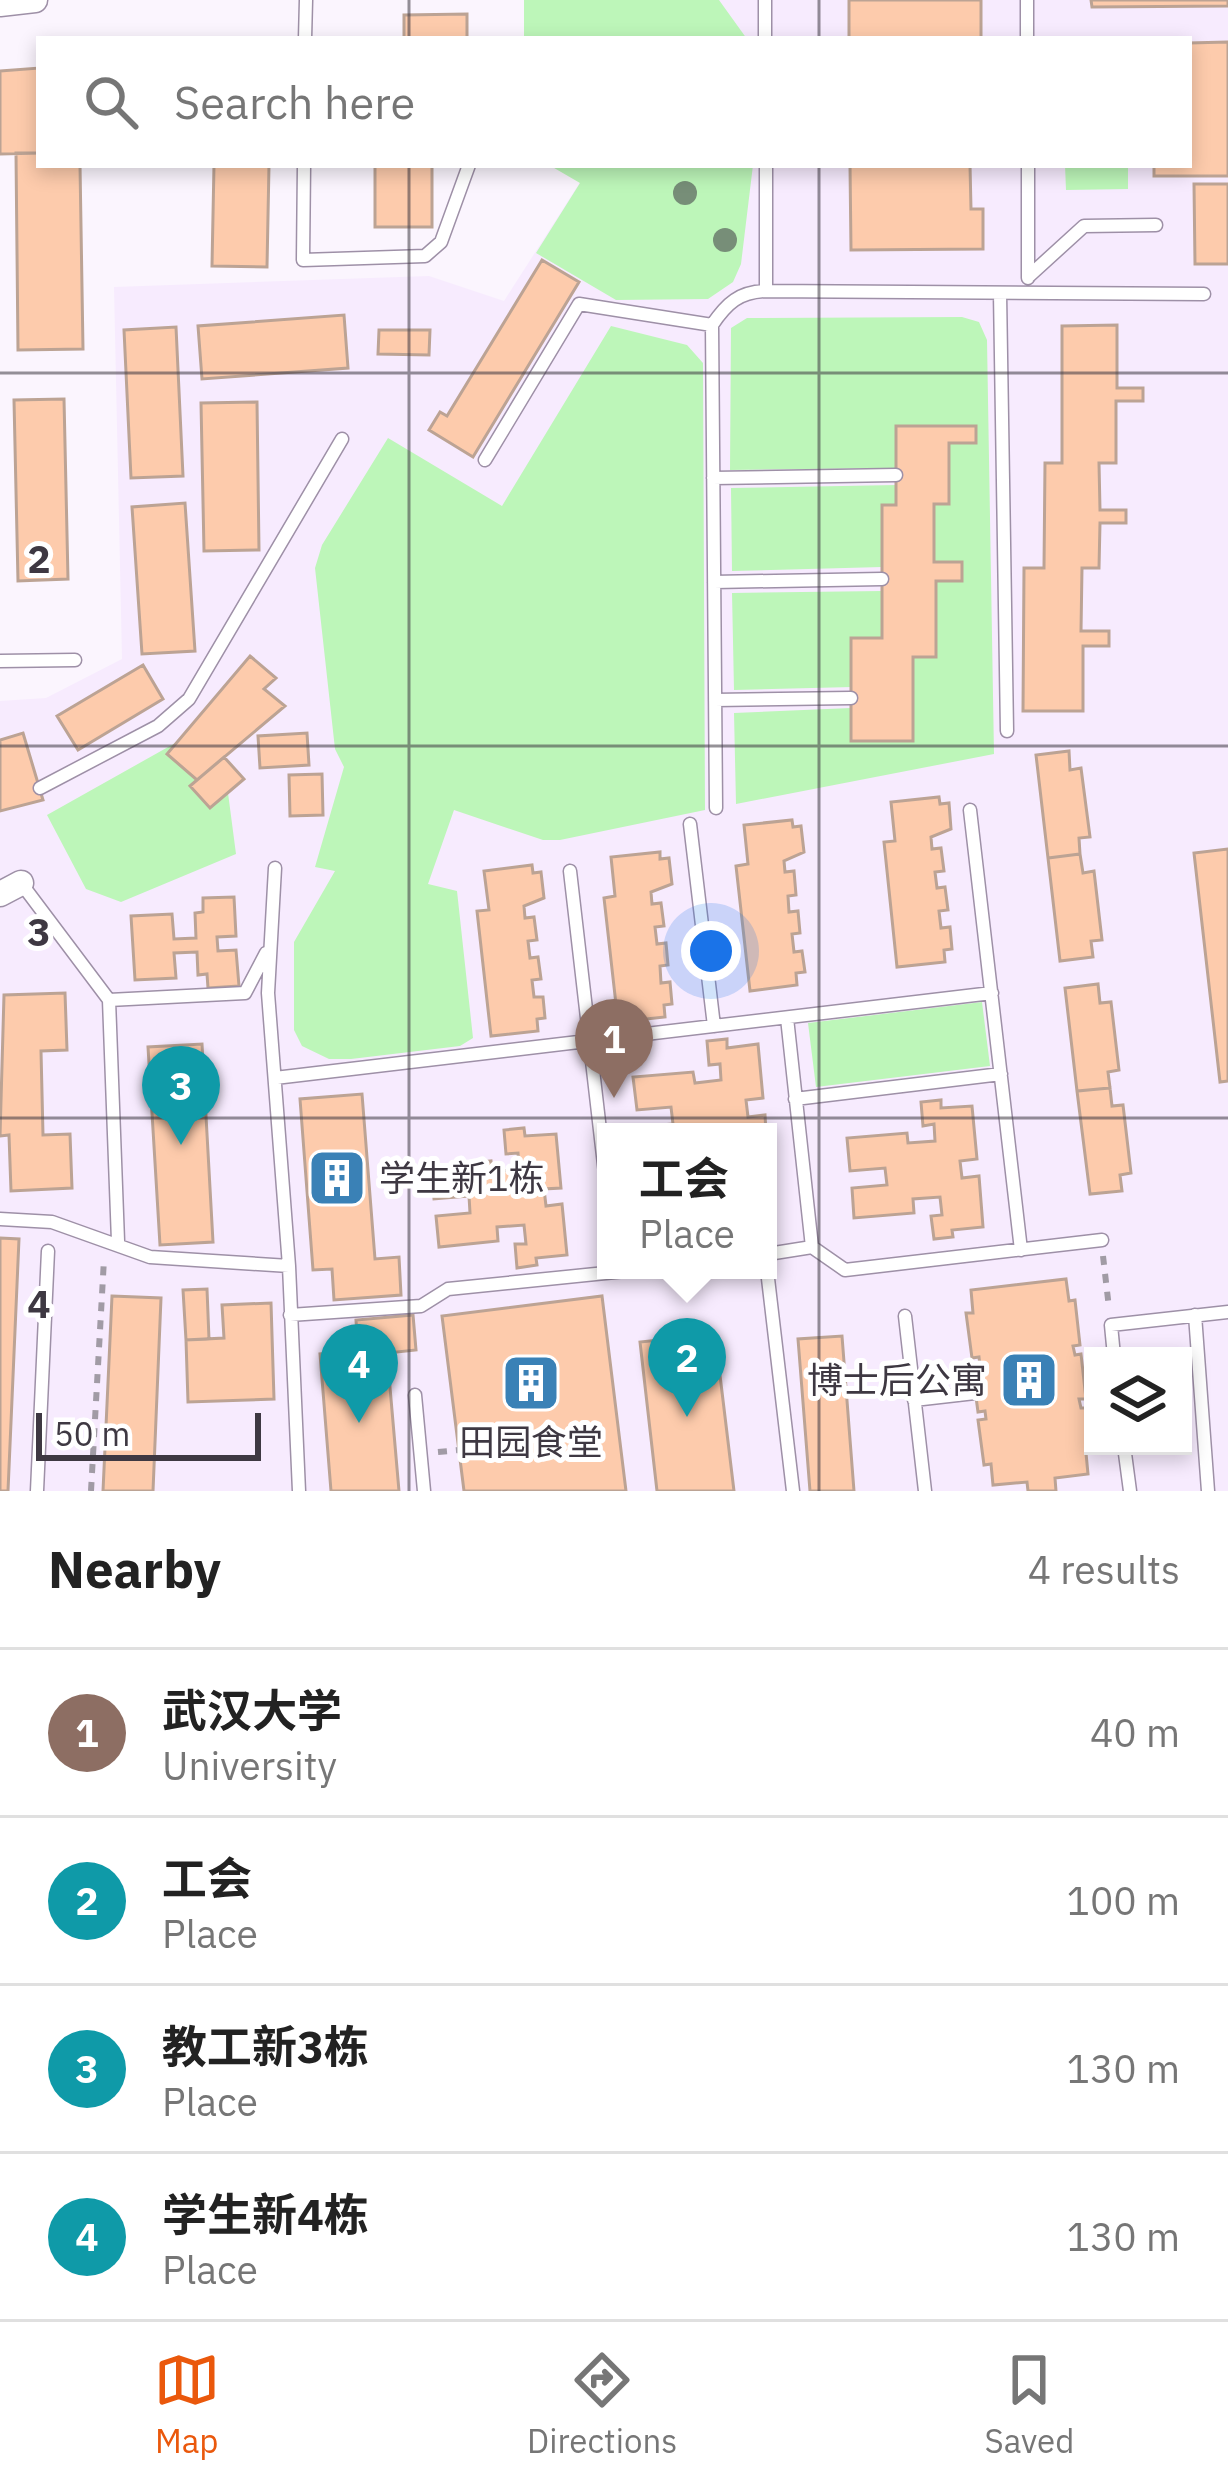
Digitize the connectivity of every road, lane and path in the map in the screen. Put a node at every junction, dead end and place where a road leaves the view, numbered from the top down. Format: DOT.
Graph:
graph roads {
  1 [pos="34,0"];
  2 [pos="305,0"];
  3 [pos="765,0"];
  4 [pos="1027,0"];
  5 [pos="0,4"];
  6 [pos="305,36"];
  7 [pos="765,36"];
  8 [pos="1027,36"];
  9 [pos="304,168"];
  10 [pos="468,168"];
  11 [pos="766,168"];
  12 [pos="1028,168"];
  13 [pos="1156,225"];
  14 [pos="1028,277"];
  15 [pos="766,291"];
  16 [pos="1000,293"];
  17 [pos="1029,294"];
  18 [pos="1204,294"];
  19 [pos="712,325"];
  20 [pos="342,439"];
  21 [pos="485,460"];
  22 [pos="896,475"];
  23 [pos="713,478"];
  24 [pos="882,579"];
  25 [pos="714,582"];
  26 [pos="74,660"];
  27 [pos="0,661"];
  28 [pos="851,698"];
  29 [pos="716,700"];
  30 [pos="1007,731"];
  31 [pos="40,788"];
  32 [pos="716,808"];
  33 [pos="970,810"];
  34 [pos="689,824"];
  35 [pos="274,868"];
  36 [pos="570,871"];
  37 [pos="10,889"];
  38 [pos="269,947"];
  39 [pos="992,993"];
  40 [pos="109,1000"];
  41 [pos="787,1018"];
  42 [pos="714,1026"];
  43 [pos="590,1041"];
  44 [pos="1001,1074"];
  45 [pos="275,1078"];
  46 [pos="795,1099"];
  47 [pos="599,1123"];
  48 [pos="0,1219"];
  49 [pos="112,1239"];
  50 [pos="1102,1240"];
  51 [pos="812,1247"];
  52 [pos="1021,1250"];
  53 [pos="48,1252"];
  54 [pos="777,1253"];
  55 [pos="289,1266"];
  56 [pos="597,1273"];
  57 [pos="768,1279"];
  58 [pos="1228,1312"];
  59 [pos="290,1315"];
  60 [pos="905,1316"];
  61 [pos="1195,1316"];
  62 [pos="1111,1325"];
  63 [pos="1113,1347"];
  64 [pos="975,1393"];
  65 [pos="415,1395"];
  66 [pos="914,1400"];
  67 [pos="1125,1455"];
  68 [pos="38,1491"];
  69 [pos="91,1491"];
  70 [pos="299,1491"];
  71 [pos="424,1491"];
  72 [pos="793,1491"];
  73 [pos="925,1491"];
  74 [pos="1130,1491"];
  75 [pos="1208,1491"];
  1 -- 5 [label="street"];
  2 -- 6 [label="lane"];
  3 -- 7 [label="lane"];
  4 -- 8 [label="lane"];
  9 -- 10 [label="lane"];
  11 -- 15 [label="lane"];
  12 -- 14 [label="lane"];
  13 -- 14 [label="lane"];
  14 -- 17 [label="lane"];
  15 -- 16 [label="lane"];
  15 -- 19 [label="lane"];
  16 -- 17 [label="lane"];
  16 -- 30 [label="lane"];
  17 -- 18 [label="lane"];
  19 -- 21 [label="lane"];
  19 -- 23 [label="lane"];
  20 -- 31 [label="lane"];
  22 -- 23 [label="lane"];
  23 -- 25 [label="lane"];
  24 -- 25 [label="lane"];
  25 -- 29 [label="lane"];
  26 -- 27 [label="lane"];
  28 -- 29 [label="lane"];
  29 -- 32 [label="lane"];
  33 -- 39 [label="lane"];
  34 -- 42 [label="lane"];
  35 -- 38 [label="lane"];
  36 -- 43 [label="lane"];
  37 -- 40 [label="lane"];
  38 -- 40 [label="lane"];
  38 -- 45 [label="lane"];
  39 -- 41 [label="lane"];
  39 -- 44 [label="lane"];
  40 -- 49 [label="lane"];
  41 -- 42 [label="lane"];
  41 -- 46 [label="lane"];
  42 -- 43 [label="lane"];
  43 -- 45 [label="lane"];
  43 -- 47 [label="lane"];
  44 -- 46 [label="lane"];
  44 -- 52 [label="lane"];
  45 -- 55 [label="lane"];
  46 -- 51 [label="lane"];
  48 -- 49 [label="lane"];
  49 -- 55 [label="lane"];
  49 -- 69 [label="path"];
  50 -- 52 [label="lane"];
  50 -- 62 [label="path"];
  51 -- 52 [label="lane"];
  51 -- 54 [label="lane"];
  53 -- 68 [label="lane"];
  55 -- 59 [label="lane"];
  56 -- 59 [label="lane"];
  57 -- 72 [label="lane"];
  58 -- 61 [label="lane"];
  59 -- 70 [label="lane"];
  60 -- 66 [label="lane"];
  61 -- 62 [label="lane"];
  61 -- 75 [label="lane"];
  62 -- 63 [label="lane"];
  64 -- 66 [label="lane"];
  65 -- 71 [label="lane"];
  66 -- 73 [label="lane"];
  67 -- 74 [label="lane"];
}
